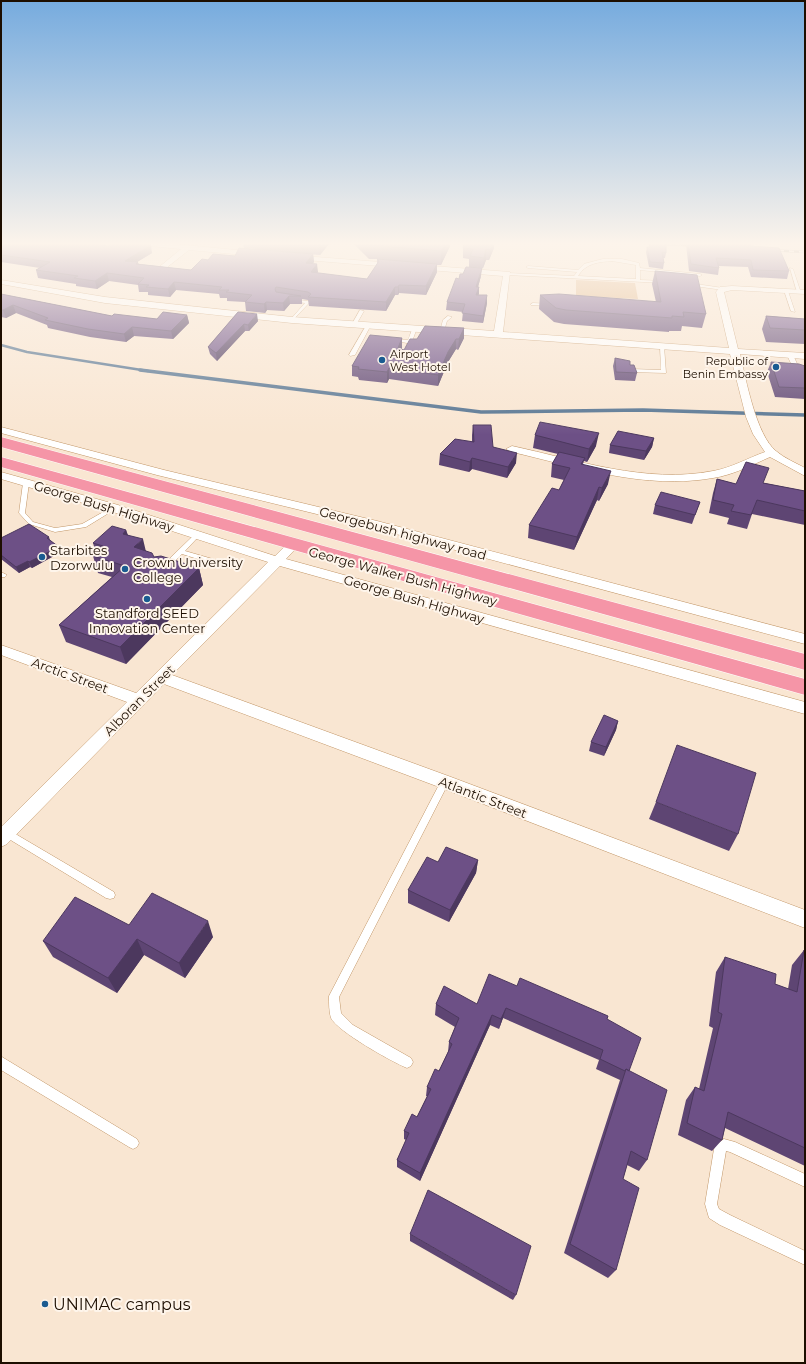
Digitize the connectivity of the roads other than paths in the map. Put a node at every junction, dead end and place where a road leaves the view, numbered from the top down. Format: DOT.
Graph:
graph roads {
  1 [pos="177,308"];
  2 [pos="303,308"];
  3 [pos="502,308"];
  4 [pos="723,308"];
  5 [pos="792,308"];
  6 [pos="362,311"];
  7 [pos="793,311"];
  8 [pos="450,317"];
  9 [pos="292,320"];
  10 [pos="354,324"];
  11 [pos="369,325"];
  12 [pos="415,328"];
  13 [pos="442,330"];
  14 [pos="498,334"];
  15 [pos="389,340"];
  16 [pos="409,342"];
  17 [pos="662,346"];
  18 [pos="734,351"];
  19 [pos="405,352"];
  20 [pos="790,355"];
  21 [pos="352,356"];
  22 [pos="805,356"];
  23 [pos="631,371"];
  24 [pos="799,373"];
  25 [pos="1,430"];
  26 [pos="1,442"];
  27 [pos="512,449"];
  28 [pos="771,453"];
  29 [pos="1,462"];
  30 [pos="805,473"];
  31 [pos="1,475"];
  32 [pos="32,478"];
  33 [pos="114,508"];
  34 [pos="197,535"];
  35 [pos="293,545"];
  36 [pos="181,552"];
  37 [pos="278,561"];
  38 [pos="228,566"];
  39 [pos="161,571"];
  40 [pos="805,639"];
  41 [pos="1,650"];
  42 [pos="805,662"];
  43 [pos="161,678"];
  44 [pos="805,687"];
  45 [pos="138,700"];
  46 [pos="805,708"];
  47 [pos="445,782"];
  48 [pos="4,836"];
  49 [pos="110,895"];
  50 [pos="805,919"];
  51 [pos="407,1062"];
  52 [pos="1,1064"];
  53 [pos="133,1143"];
  54 [pos="805,1181"];
  55 [pos="805,1258"];
  1 -- 9 [label="street"];
  2 -- 9 [label="lane"];
  3 -- 14 [label="street"];
  4 -- 18 [label="street"];
  5 -- 7 [label="lane"];
  6 -- 10 [label="lane"];
  8 -- 13 [label="lane"];
  9 -- 10 [label="street"];
  10 -- 11 [label="street"];
  11 -- 12 [label="street"];
  11 -- 21 [label="lane"];
  12 -- 13 [label="street"];
  12 -- 16 [label="lane"];
  13 -- 14 [label="street"];
  14 -- 17 [label="street"];
  15 -- 16 [label="lane"];
  16 -- 19 [label="lane"];
  17 -- 18 [label="street"];
  17 -- 23 [label="lane"];
  18 -- 20 [label="street"];
  18 -- 28 [label="street"];
  20 -- 22 [label="street"];
  20 -- 24 [label="lane"];
  25 -- 40 [label="street, Georgebush highway road"];
  26 -- 42 [label="highway, George Walker Bush Highway"];
  27 -- 28 [label="street"];
  28 -- 30 [label="street"];
  29 -- 32 [label="highway, George Walker Bush Highway"];
  31 -- 32 [label="street, George Bush Highway"];
  32 -- 33 [label="street, George Bush Highway"];
  32 -- 33 [label="lane"];
  32 -- 35 [label="highway, George Walker Bush Highway"];
  33 -- 34 [label="street, George Bush Highway"];
  34 -- 36 [label="lane"];
  34 -- 37 [label="street, George Bush Highway"];
  35 -- 37 [label="street, Alboran Street"];
  35 -- 44 [label="highway, George Walker Bush Highway"];
  36 -- 38 [label="lane"];
  36 -- 39 [label="lane"];
  37 -- 43 [label="street, Alboran Street"];
  37 -- 46 [label="street, George Bush Highway"];
  41 -- 45 [label="street, Arctic Street"];
  43 -- 45 [label="street, Alboran Street"];
  43 -- 47 [label="street, Atlantic Street"];
  45 -- 48 [label="street, Alboran Street"];
  47 -- 50 [label="street, Atlantic Street"];
  47 -- 51 [label="lane"];
  48 -- 49 [label="lane"];
  52 -- 53 [label="lane"];
  54 -- 55 [label="lane"];
}
